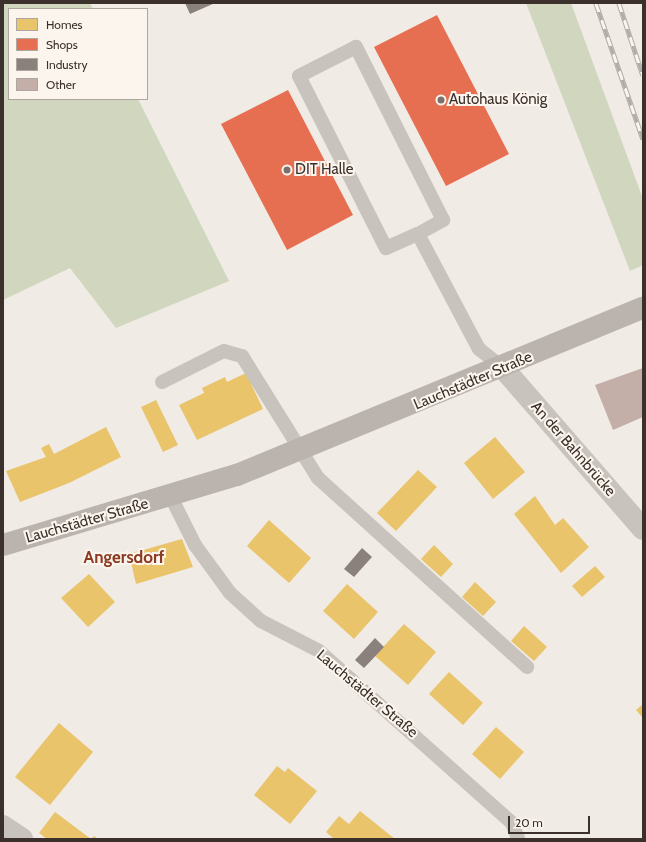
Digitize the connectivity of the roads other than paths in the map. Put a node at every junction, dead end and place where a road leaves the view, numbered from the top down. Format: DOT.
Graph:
graph roads {
  1 [pos="418,234"];
  2 [pos="643,308"];
  3 [pos="503,368"];
  4 [pos="162,382"];
  5 [pos="301,450"];
  6 [pos="171,497"];
  7 [pos="643,529"];
  8 [pos="3,545"];
  9 [pos="527,667"];
  10 [pos="3,826"];
  11 [pos="22,839"];
  12 [pos="518,839"];
  1 -- 1 [label="lane"];
  1 -- 3 [label="lane"];
  2 -- 3 [label="main road, Lauchstädter Straße"];
  3 -- 5 [label="main road, Lauchstädter Straße"];
  3 -- 7 [label="street, An der Bahnbrücke"];
  4 -- 5 [label="lane"];
  5 -- 6 [label="main road, Lauchstädter Straße"];
  5 -- 9 [label="lane"];
  6 -- 8 [label="main road, Lauchstädter Straße"];
  6 -- 12 [label="lane, Lauchstädter Straße"];
  10 -- 11 [label="street"];
}
